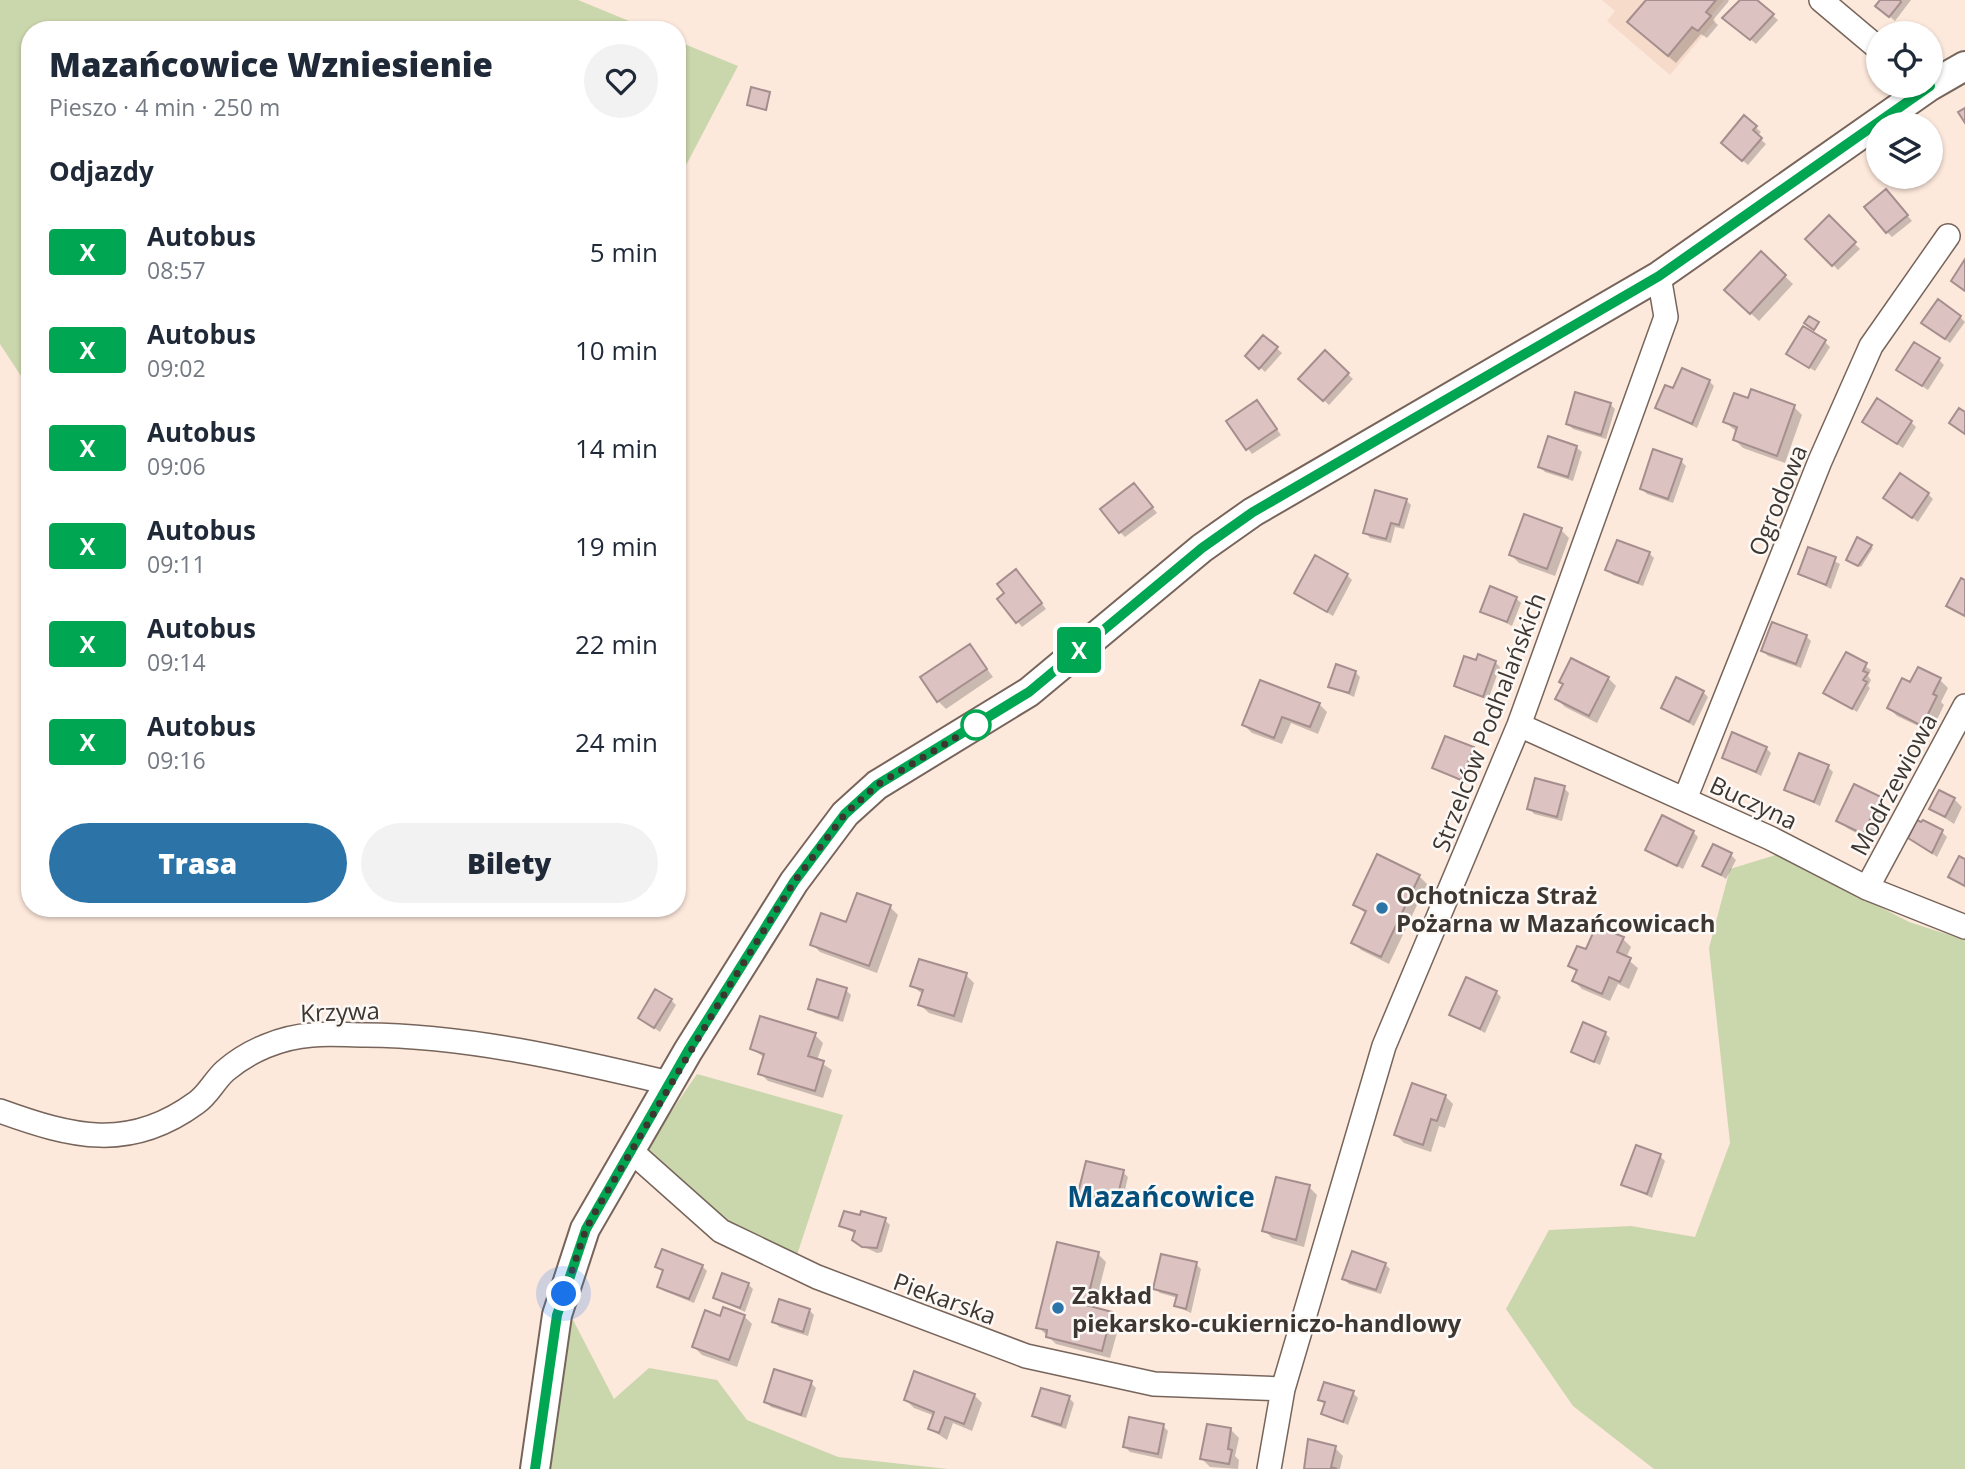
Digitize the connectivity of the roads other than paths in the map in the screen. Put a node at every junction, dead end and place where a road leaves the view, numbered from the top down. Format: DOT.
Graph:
graph roads {
  1 [pos="1821,0"];
  2 [pos="1866,38"];
  3 [pos="1965,66"];
  4 [pos="1943,78"];
  5 [pos="1910,98"];
  6 [pos="1948,236"];
  7 [pos="1659,276"];
  8 [pos="1965,706"];
  9 [pos="1519,725"];
  10 [pos="1685,799"];
  11 [pos="1867,888"];
  12 [pos="1965,927"];
  13 [pos="668,1083"];
  14 [pos="0,1111"];
  15 [pos="630,1150"];
  16 [pos="1283,1389"];
  17 [pos="535,1469"];
  18 [pos="1269,1469"];
  1 -- 2 [label="street"];
  3 -- 4 [label="street"];
  5 -- 7 [label="street"];
  6 -- 10 [label="street, Ogrodowa"];
  7 -- 9 [label="street, Strzelców Podhalańskich"];
  7 -- 13 [label="street"];
  8 -- 11 [label="street, Modrzewiowa"];
  9 -- 10 [label="street, Buczyna"];
  9 -- 16 [label="street, Strzelców Podhalańskich"];
  10 -- 11 [label="street, Buczyna"];
  11 -- 12 [label="street, Buczyna"];
  13 -- 14 [label="street, Krzywa"];
  13 -- 15 [label="street"];
  15 -- 16 [label="street, Piekarska"];
  15 -- 17 [label="street"];
  16 -- 18 [label="street, Strzelców Podhalańskich"];
}
